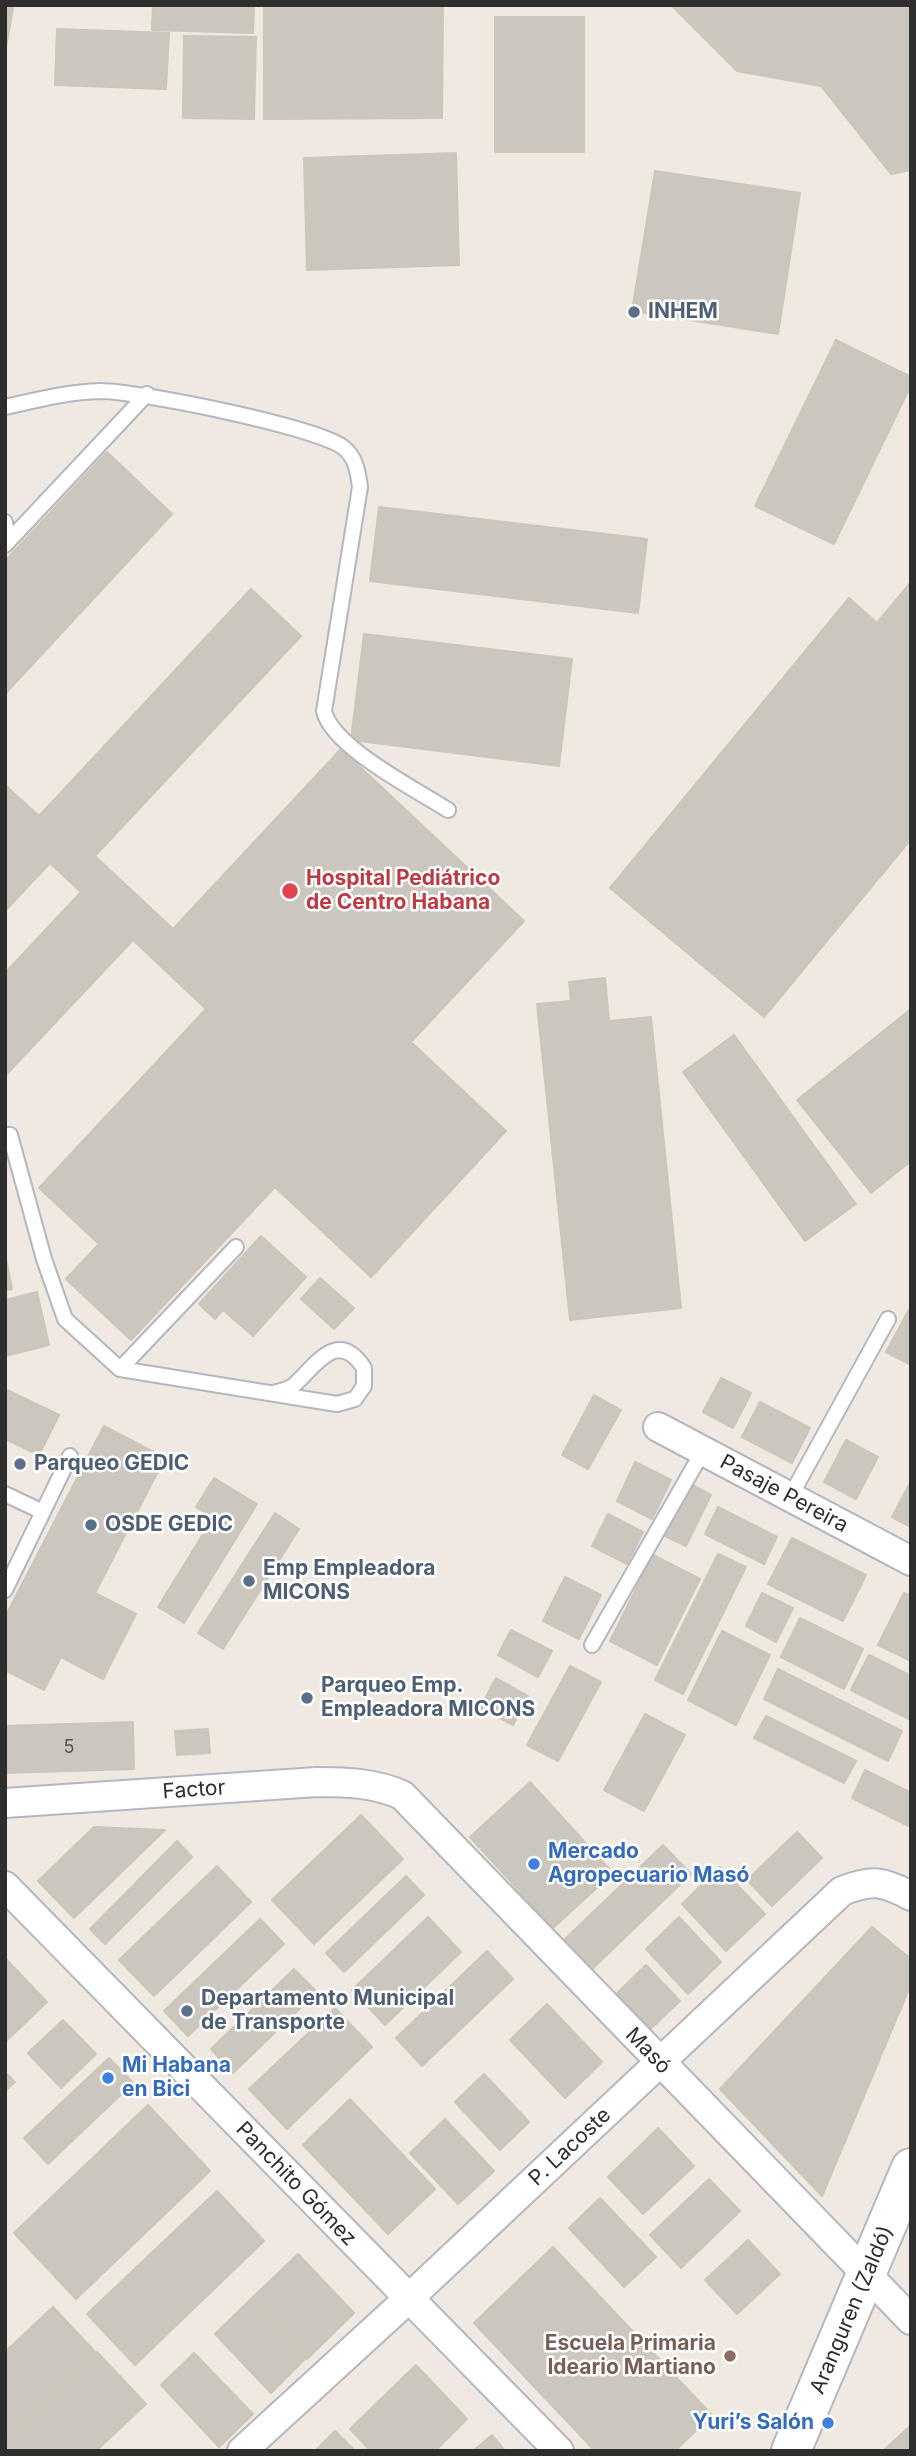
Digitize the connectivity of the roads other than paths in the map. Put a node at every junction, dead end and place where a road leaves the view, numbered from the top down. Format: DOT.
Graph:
graph roads {
  1 [pos="146,394"];
  2 [pos="5,407"];
  3 [pos="5,522"];
  4 [pos="6,544"];
  5 [pos="448,810"];
  6 [pos="5,1135"];
  7 [pos="236,1247"];
  8 [pos="888,1319"];
  9 [pos="120,1369"];
  10 [pos="273,1393"];
  11 [pos="658,1427"];
  12 [pos="703,1451"];
  13 [pos="70,1456"];
  14 [pos="5,1494"];
  15 [pos="790,1497"];
  16 [pos="43,1512"];
  17 [pos="911,1561"];
  18 [pos="5,1590"];
  19 [pos="592,1645"];
  20 [pos="383,1787"];
  21 [pos="5,1803"];
  22 [pos="5,1886"];
  23 [pos="911,1896"];
  24 [pos="659,2063"];
  25 [pos="911,2168"];
  26 [pos="868,2274"];
  27 [pos="408,2300"];
  28 [pos="911,2320"];
  29 [pos="242,2451"];
  30 [pos="559,2451"];
  31 [pos="791,2451"];
  1 -- 2 [label="lane"];
  1 -- 4 [label="lane"];
  1 -- 5 [label="lane"];
  3 -- 4 [label="lane"];
  6 -- 9 [label="lane"];
  7 -- 9 [label="lane"];
  8 -- 15 [label="lane"];
  9 -- 10 [label="lane"];
  10 -- 10 [label="lane"];
  11 -- 12 [label="street, Pasaje Pereira"];
  12 -- 15 [label="street, Pasaje Pereira"];
  12 -- 19 [label="lane"];
  13 -- 16 [label="lane"];
  14 -- 16 [label="lane"];
  15 -- 17 [label="street, Pasaje Pereira"];
  16 -- 18 [label="lane"];
  20 -- 21 [label="street, Factor"];
  20 -- 24 [label="street, Masó"];
  22 -- 27 [label="street, Panchito Gómez"];
  23 -- 24 [label="street, P. Lacoste"];
  24 -- 26 [label="street, Masó"];
  24 -- 27 [label="street, P. Lacoste"];
  25 -- 26 [label="main road, Aranguren (Zaldó)"];
  26 -- 28 [label="street, Masó"];
  26 -- 31 [label="main road, Aranguren (Zaldó)"];
  27 -- 29 [label="street, P. Lacoste"];
  27 -- 30 [label="street, Panchito Gómez"];
}
